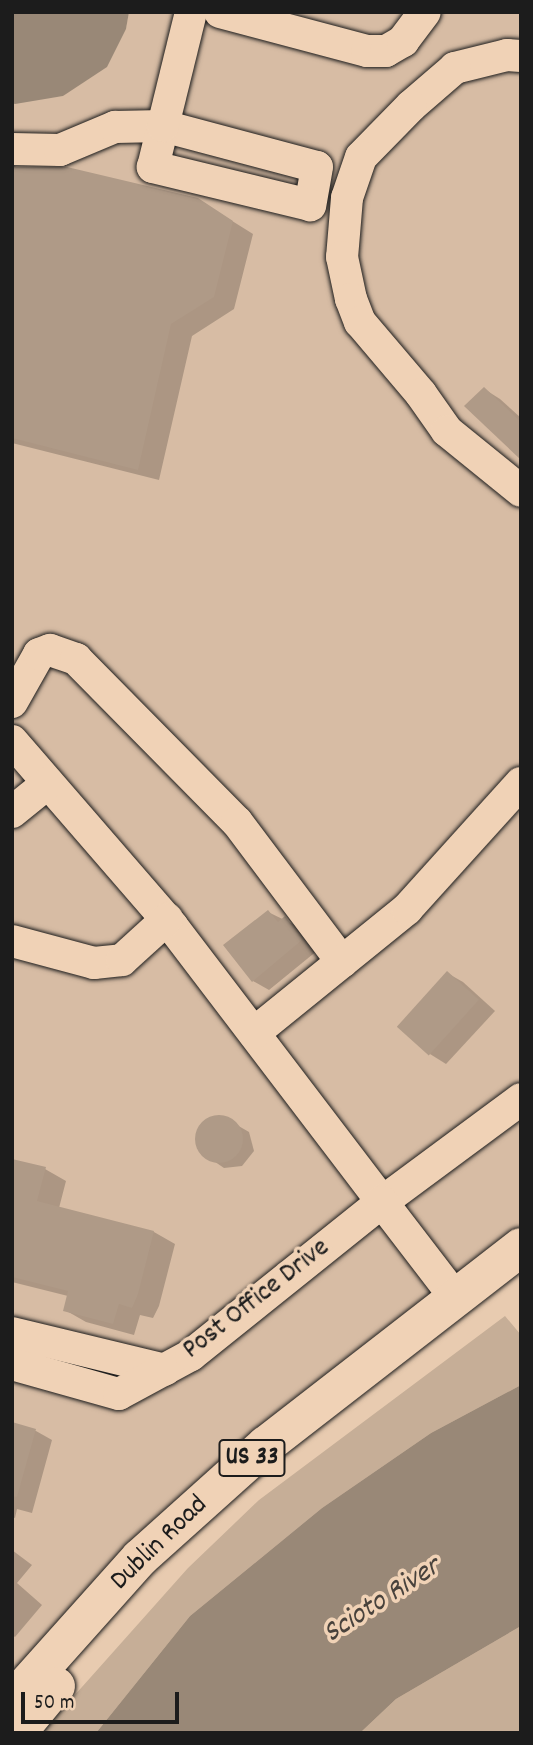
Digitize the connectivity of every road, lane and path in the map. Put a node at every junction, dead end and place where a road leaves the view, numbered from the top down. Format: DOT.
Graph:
graph roads {
  1 [pos="191,12"];
  2 [pos="220,12"];
  3 [pos="425,12"];
  4 [pos="521,56"];
  5 [pos="163,126"];
  6 [pos="12,149"];
  7 [pos="361,157"];
  8 [pos="317,167"];
  9 [pos="347,198"];
  10 [pos="519,497"];
  11 [pos="12,702"];
  12 [pos="12,741"];
  13 [pos="48,783"];
  14 [pos="521,783"];
  15 [pos="12,812"];
  16 [pos="167,919"];
  17 [pos="12,942"];
  18 [pos="342,962"];
  19 [pos="254,1033"];
  20 [pos="521,1099"];
  21 [pos="382,1202"];
  22 [pos="521,1247"];
  23 [pos="521,1277"];
  24 [pos="455,1297"];
  25 [pos="12,1334"];
  26 [pos="12,1364"];
  27 [pos="165,1370"];
  28 [pos="12,1701"];
  29 [pos="17,1733"];
  1 -- 5 [label="street"];
  2 -- 3 [label="street"];
  4 -- 7 [label="street"];
  5 -- 6 [label="street"];
  5 -- 8 [label="street"];
  5 -- 8 [label="street"];
  7 -- 8 [label="street"];
  7 -- 9 [label="street"];
  8 -- 9 [label="street"];
  9 -- 10 [label="street"];
  11 -- 18 [label="street"];
  12 -- 13 [label="street"];
  13 -- 15 [label="street"];
  13 -- 16 [label="street"];
  14 -- 18 [label="street"];
  16 -- 17 [label="street"];
  16 -- 19 [label="street"];
  18 -- 19 [label="street"];
  19 -- 21 [label="street"];
  20 -- 21 [label="street, Post Office Drive"];
  21 -- 24 [label="street"];
  21 -- 27 [label="street, Post Office Drive"];
  22 -- 24 [label="main road, Dublin Road / US 33"];
  23 -- 29 [label="main road, Dublin Road / US 33"];
  24 -- 28 [label="main road, Dublin Road / US 33"];
  25 -- 27 [label="street"];
  26 -- 27 [label="street, Post Office Drive"];
}
